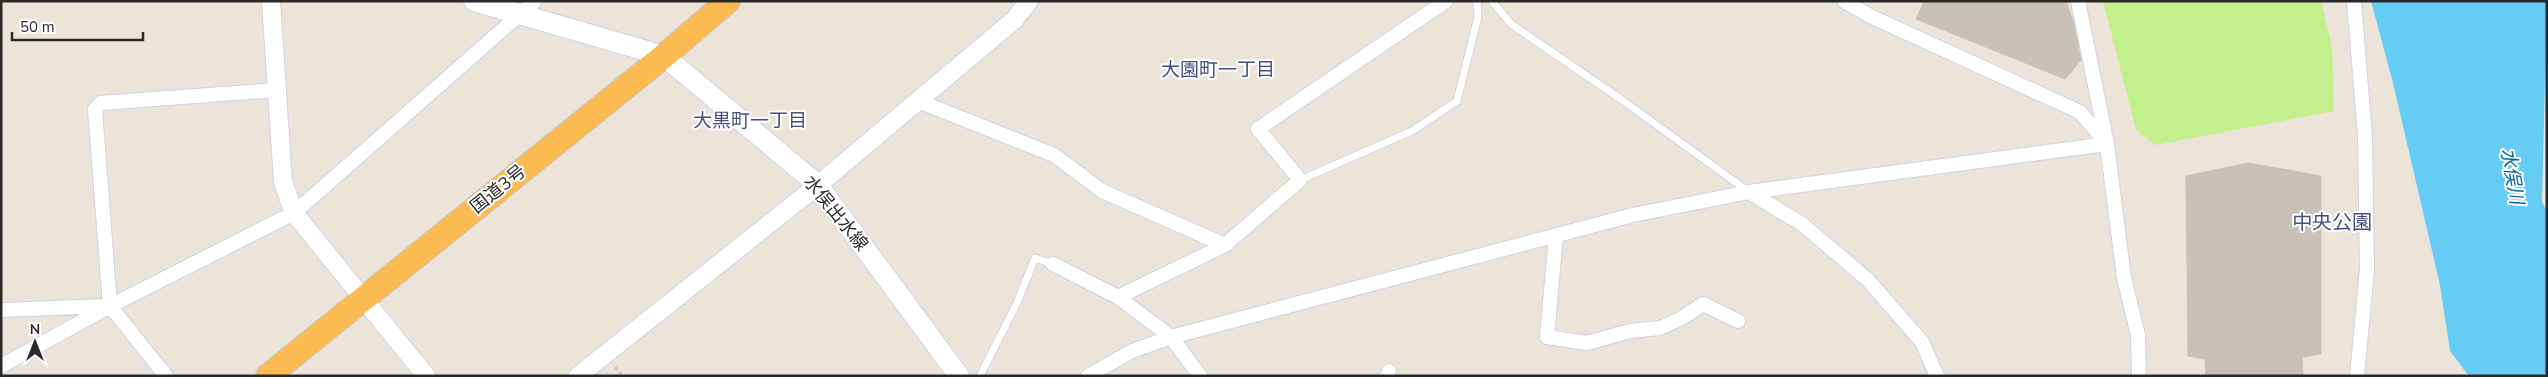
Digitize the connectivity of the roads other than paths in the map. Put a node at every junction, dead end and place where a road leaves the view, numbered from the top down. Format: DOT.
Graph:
graph roads {
  1 [pos="271,1"];
  2 [pos="474,1"];
  3 [pos="728,1"];
  4 [pos="1029,1"];
  5 [pos="1446,1"];
  6 [pos="1477,1"];
  7 [pos="1492,1"];
  8 [pos="1844,1"];
  9 [pos="2078,1"];
  10 [pos="2354,1"];
  11 [pos="527,7"];
  12 [pos="664,56"];
  13 [pos="277,90"];
  14 [pos="918,101"];
  15 [pos="2107,144"];
  16 [pos="1300,180"];
  17 [pos="818,185"];
  18 [pos="1749,192"];
  19 [pos="294,213"];
  20 [pos="1556,235"];
  21 [pos="1225,244"];
  22 [pos="1052,264"];
  23 [pos="364,297"];
  24 [pos="1118,297"];
  25 [pos="110,306"];
  26 [pos="1,310"];
  27 [pos="1738,321"];
  28 [pos="1171,337"];
  29 [pos="1,366"];
  30 [pos="166,376"];
  31 [pos="268,376"];
  32 [pos="426,376"];
  33 [pos="578,376"];
  34 [pos="959,376"];
  35 [pos="980,376"];
  36 [pos="1088,376"];
  37 [pos="1200,376"];
  38 [pos="1937,376"];
  39 [pos="2138,376"];
  40 [pos="2357,376"];
  1 -- 13 [label="street"];
  2 -- 11 [label="main road"];
  3 -- 12 [label="highway, 国道3号"];
  4 -- 14 [label="street"];
  5 -- 16 [label="street"];
  6 -- 16 [label="lane"];
  7 -- 18 [label="lane"];
  8 -- 15 [label="street"];
  9 -- 15 [label="street"];
  10 -- 40 [label="street"];
  11 -- 12 [label="main road"];
  11 -- 19 [label="street"];
  12 -- 17 [label="main road, 水俣出水線"];
  12 -- 23 [label="highway, 国道3号"];
  13 -- 19 [label="street"];
  13 -- 25 [label="street"];
  14 -- 17 [label="street"];
  14 -- 21 [label="street"];
  15 -- 18 [label="street"];
  15 -- 39 [label="street"];
  16 -- 21 [label="street"];
  17 -- 33 [label="street"];
  17 -- 34 [label="main road, 水俣出水線"];
  18 -- 20 [label="street"];
  18 -- 38 [label="street"];
  19 -- 23 [label="street"];
  19 -- 25 [label="street"];
  20 -- 27 [label="street"];
  20 -- 28 [label="street"];
  21 -- 24 [label="street"];
  22 -- 24 [label="street"];
  22 -- 35 [label="lane"];
  23 -- 31 [label="highway, 国道3号"];
  23 -- 32 [label="street"];
  24 -- 28 [label="street"];
  25 -- 26 [label="street"];
  25 -- 29 [label="street"];
  25 -- 30 [label="street"];
  28 -- 36 [label="street"];
  28 -- 37 [label="street"];
}
